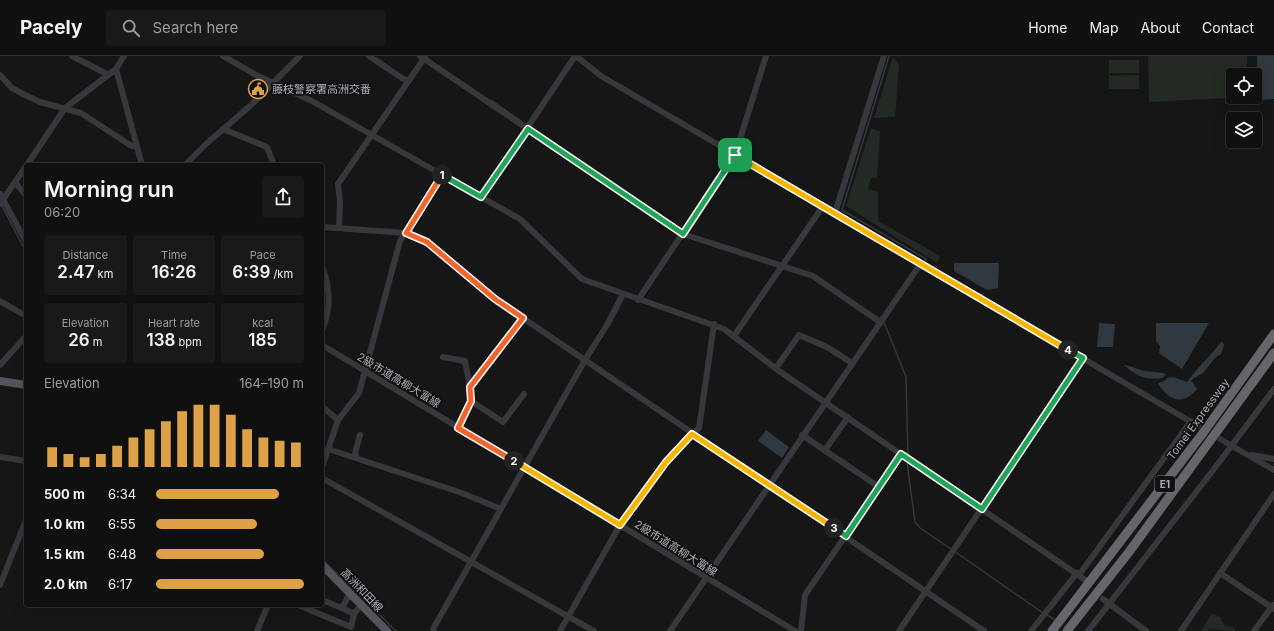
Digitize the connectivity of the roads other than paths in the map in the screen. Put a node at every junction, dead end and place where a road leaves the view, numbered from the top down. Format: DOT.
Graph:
graph roads {
  1 [pos="72,56"];
  2 [pos="124,56"];
  3 [pos="223,56"];
  4 [pos="300,56"];
  5 [pos="369,56"];
  6 [pos="576,56"];
  7 [pos="766,56"];
  8 [pos="884,56"];
  9 [pos="423,57"];
  10 [pos="116,69"];
  11 [pos="107,74"];
  12 [pos="0,76"];
  13 [pos="408,82"];
  14 [pos="274,84"];
  15 [pos="65,108"];
  16 [pos="223,129"];
  17 [pos="528,129"];
  18 [pos="372,135"];
  19 [pos="137,147"];
  20 [pos="735,155"];
  21 [pos="27,163"];
  22 [pos="141,163"];
  23 [pos="187,163"];
  24 [pos="273,163"];
  25 [pos="24,168"];
  26 [pos="441,175"];
  27 [pos="15,182"];
  28 [pos="24,193"];
  29 [pos="481,197"];
  30 [pos="1,199"];
  31 [pos="823,206"];
  32 [pos="835,213"];
  33 [pos="324,227"];
  34 [pos="339,228"];
  35 [pos="24,232"];
  36 [pos="406,233"];
  37 [pos="683,234"];
  38 [pos="921,263"];
  39 [pos="781,267"];
  40 [pos="324,273"];
  41 [pos="623,294"];
  42 [pos="0,300"];
  43 [pos="638,300"];
  44 [pos="24,315"];
  45 [pos="523,318"];
  46 [pos="880,322"];
  47 [pos="714,324"];
  48 [pos="324,325"];
  49 [pos="1274,334"];
  50 [pos="734,336"];
  51 [pos="24,338"];
  52 [pos="324,346"];
  53 [pos="1274,352"];
  54 [pos="443,357"];
  55 [pos="1083,358"];
  56 [pos="585,360"];
  57 [pos="852,363"];
  58 [pos="0,365"];
  59 [pos="776,368"];
  60 [pos="365,371"];
  61 [pos="0,381"];
  62 [pos="24,385"];
  63 [pos="470,387"];
  64 [pos="1274,389"];
  65 [pos="524,394"];
  66 [pos="471,401"];
  67 [pos="826,401"];
  68 [pos="324,408"];
  69 [pos="848,417"];
  70 [pos="338,420"];
  71 [pos="1191,421"];
  72 [pos="1198,426"];
  73 [pos="458,428"];
  74 [pos="692,434"];
  75 [pos="360,435"];
  76 [pos="802,435"];
  77 [pos="1225,442"];
  78 [pos="1231,445"];
  79 [pos="328,449"];
  80 [pos="825,450"];
  81 [pos="901,454"];
  82 [pos="1251,456"];
  83 [pos="0,457"];
  84 [pos="357,458"];
  85 [pos="1274,459"];
  86 [pos="24,461"];
  87 [pos="324,461"];
  88 [pos="525,468"];
  89 [pos="1274,470"];
  90 [pos="324,479"];
  91 [pos="768,485"];
  92 [pos="879,487"];
  93 [pos="1274,494"];
  94 [pos="501,509"];
  95 [pos="982,509"];
  96 [pos="24,525"];
  97 [pos="620,525"];
  98 [pos="846,536"];
  99 [pos="471,563"];
  100 [pos="324,566"];
  101 [pos="1220,573"];
  102 [pos="1080,576"];
  103 [pos="705,578"];
  104 [pos="0,585"];
  105 [pos="926,591"];
  106 [pos="350,593"];
  107 [pos="1103,599"];
  108 [pos="324,601"];
  109 [pos="1109,604"];
  110 [pos="362,605"];
  111 [pos="1273,606"];
  112 [pos="267,607"];
  113 [pos="302,607"];
  114 [pos="342,608"];
  115 [pos="354,614"];
  116 [pos="568,616"];
  117 [pos="351,629"];
  118 [pos="257,631"];
  119 [pos="387,631"];
  120 [pos="434,631"];
  121 [pos="560,631"];
  122 [pos="594,631"];
  123 [pos="670,631"];
  124 [pos="795,631"];
  125 [pos="801,631"];
  126 [pos="899,631"];
  127 [pos="984,631"];
  128 [pos="1031,631"];
  129 [pos="1052,631"];
  130 [pos="1067,631"];
  131 [pos="1088,631"];
  132 [pos="1146,631"];
  133 [pos="1180,631"];
  134 [pos="1254,631"];
  1 -- 11 [label="street"];
  2 -- 10 [label="street"];
  3 -- 14 [label="street"];
  4 -- 14 [label="street"];
  5 -- 13 [label="street"];
  6 -- 17 [label="street"];
  6 -- 20 [label="street"];
  7 -- 20 [label="street"];
  8 -- 32 [label="street"];
  9 -- 13 [label="street"];
  9 -- 17 [label="street"];
  10 -- 11 [label="street"];
  10 -- 19 [label="street"];
  11 -- 15 [label="street"];
  12 -- 15 [label="street"];
  13 -- 18 [label="street"];
  14 -- 16 [label="street"];
  14 -- 18 [label="street"];
  15 -- 19 [label="street"];
  15 -- 21 [label="street"];
  16 -- 23 [label="street"];
  16 -- 24 [label="street"];
  17 -- 29 [label="street"];
  17 -- 37 [label="street"];
  18 -- 26 [label="street"];
  18 -- 34 [label="street"];
  19 -- 22 [label="street"];
  20 -- 31 [label="street"];
  20 -- 37 [label="street"];
  25 -- 27 [label="street"];
  26 -- 29 [label="street"];
  26 -- 36 [label="street"];
  27 -- 28 [label="street"];
  27 -- 30 [label="street"];
  29 -- 41 [label="street"];
  30 -- 35 [label="street"];
  31 -- 32 [label="street"];
  31 -- 39 [label="street"];
  32 -- 38 [label="street"];
  33 -- 34 [label="street"];
  34 -- 36 [label="street"];
  36 -- 45 [label="street"];
  36 -- 60 [label="street"];
  37 -- 39 [label="street"];
  37 -- 43 [label="street"];
  38 -- 46 [label="street"];
  38 -- 55 [label="street"];
  39 -- 46 [label="street"];
  39 -- 50 [label="street"];
  40 -- 48 [label="street"];
  41 -- 43 [label="street"];
  41 -- 56 [label="street"];
  42 -- 44 [label="street"];
  43 -- 47 [label="street"];
  45 -- 56 [label="street"];
  45 -- 63 [label="street"];
  46 -- 57 [label="street"];
  47 -- 50 [label="street"];
  47 -- 74 [label="street"];
  49 -- 129 [label="highway, Tomei Expressway / E1"];
  50 -- 59 [label="street"];
  51 -- 58 [label="street"];
  52 -- 60 [label="street, 2級市道高柳大富線"];
  53 -- 130 [label="highway, Tomei Expressway / E1"];
  54 -- 63 [label="street"];
  55 -- 71 [label="street"];
  55 -- 95 [label="street"];
  56 -- 74 [label="street"];
  56 -- 88 [label="street"];
  57 -- 59 [label="street"];
  57 -- 67 [label="street"];
  59 -- 67 [label="street"];
  60 -- 70 [label="street"];
  60 -- 73 [label="street, 2級市道高柳大富線"];
  61 -- 62 [label="main road"];
  63 -- 66 [label="street"];
  64 -- 78 [label="street"];
  65 -- 66 [label="street"];
  66 -- 73 [label="street"];
  67 -- 69 [label="street"];
  67 -- 76 [label="street"];
  68 -- 70 [label="street"];
  69 -- 80 [label="street"];
  69 -- 81 [label="street"];
  70 -- 79 [label="street"];
  71 -- 72 [label="street"];
  71 -- 102 [label="street"];
  73 -- 88 [label="street, 2級市道高柳大富線"];
  74 -- 91 [label="street"];
  74 -- 97 [label="street"];
  75 -- 84 [label="street"];
  76 -- 80 [label="street"];
  76 -- 91 [label="street"];
  77 -- 78 [label="street"];
  78 -- 82 [label="street"];
  78 -- 109 [label="street"];
  79 -- 84 [label="street"];
  79 -- 87 [label="street"];
  80 -- 92 [label="street"];
  81 -- 92 [label="street"];
  81 -- 95 [label="street"];
  82 -- 85 [label="street"];
  82 -- 89 [label="street"];
  83 -- 86 [label="street"];
  84 -- 94 [label="street"];
  88 -- 94 [label="street"];
  88 -- 97 [label="street, 2級市道高柳大富線"];
  90 -- 99 [label="street"];
  91 -- 98 [label="street"];
  91 -- 103 [label="street"];
  92 -- 98 [label="street"];
  93 -- 101 [label="street"];
  94 -- 99 [label="street"];
  95 -- 102 [label="street"];
  95 -- 105 [label="street"];
  96 -- 104 [label="street"];
  97 -- 103 [label="street, 2級市道高柳大富線"];
  97 -- 116 [label="street"];
  98 -- 105 [label="street"];
  98 -- 125 [label="street"];
  99 -- 116 [label="street"];
  99 -- 120 [label="street"];
  100 -- 106 [label="main road, 高洲和田線"];
  101 -- 111 [label="street"];
  101 -- 133 [label="street"];
  102 -- 128 [label="street"];
  103 -- 123 [label="street"];
  103 -- 124 [label="street, 2級市道高柳大富線"];
  105 -- 126 [label="street"];
  105 -- 127 [label="street"];
  106 -- 110 [label="main road, 高洲和田線"];
  106 -- 114 [label="street"];
  107 -- 109 [label="street"];
  108 -- 114 [label="street"];
  109 -- 131 [label="street"];
  109 -- 132 [label="street"];
  110 -- 115 [label="street"];
  110 -- 119 [label="main road, 高洲和田線"];
  111 -- 134 [label="street"];
  112 -- 118 [label="street"];
  113 -- 117 [label="street"];
  114 -- 115 [label="street"];
  115 -- 117 [label="street"];
  116 -- 121 [label="street"];
  116 -- 122 [label="street"];
}
